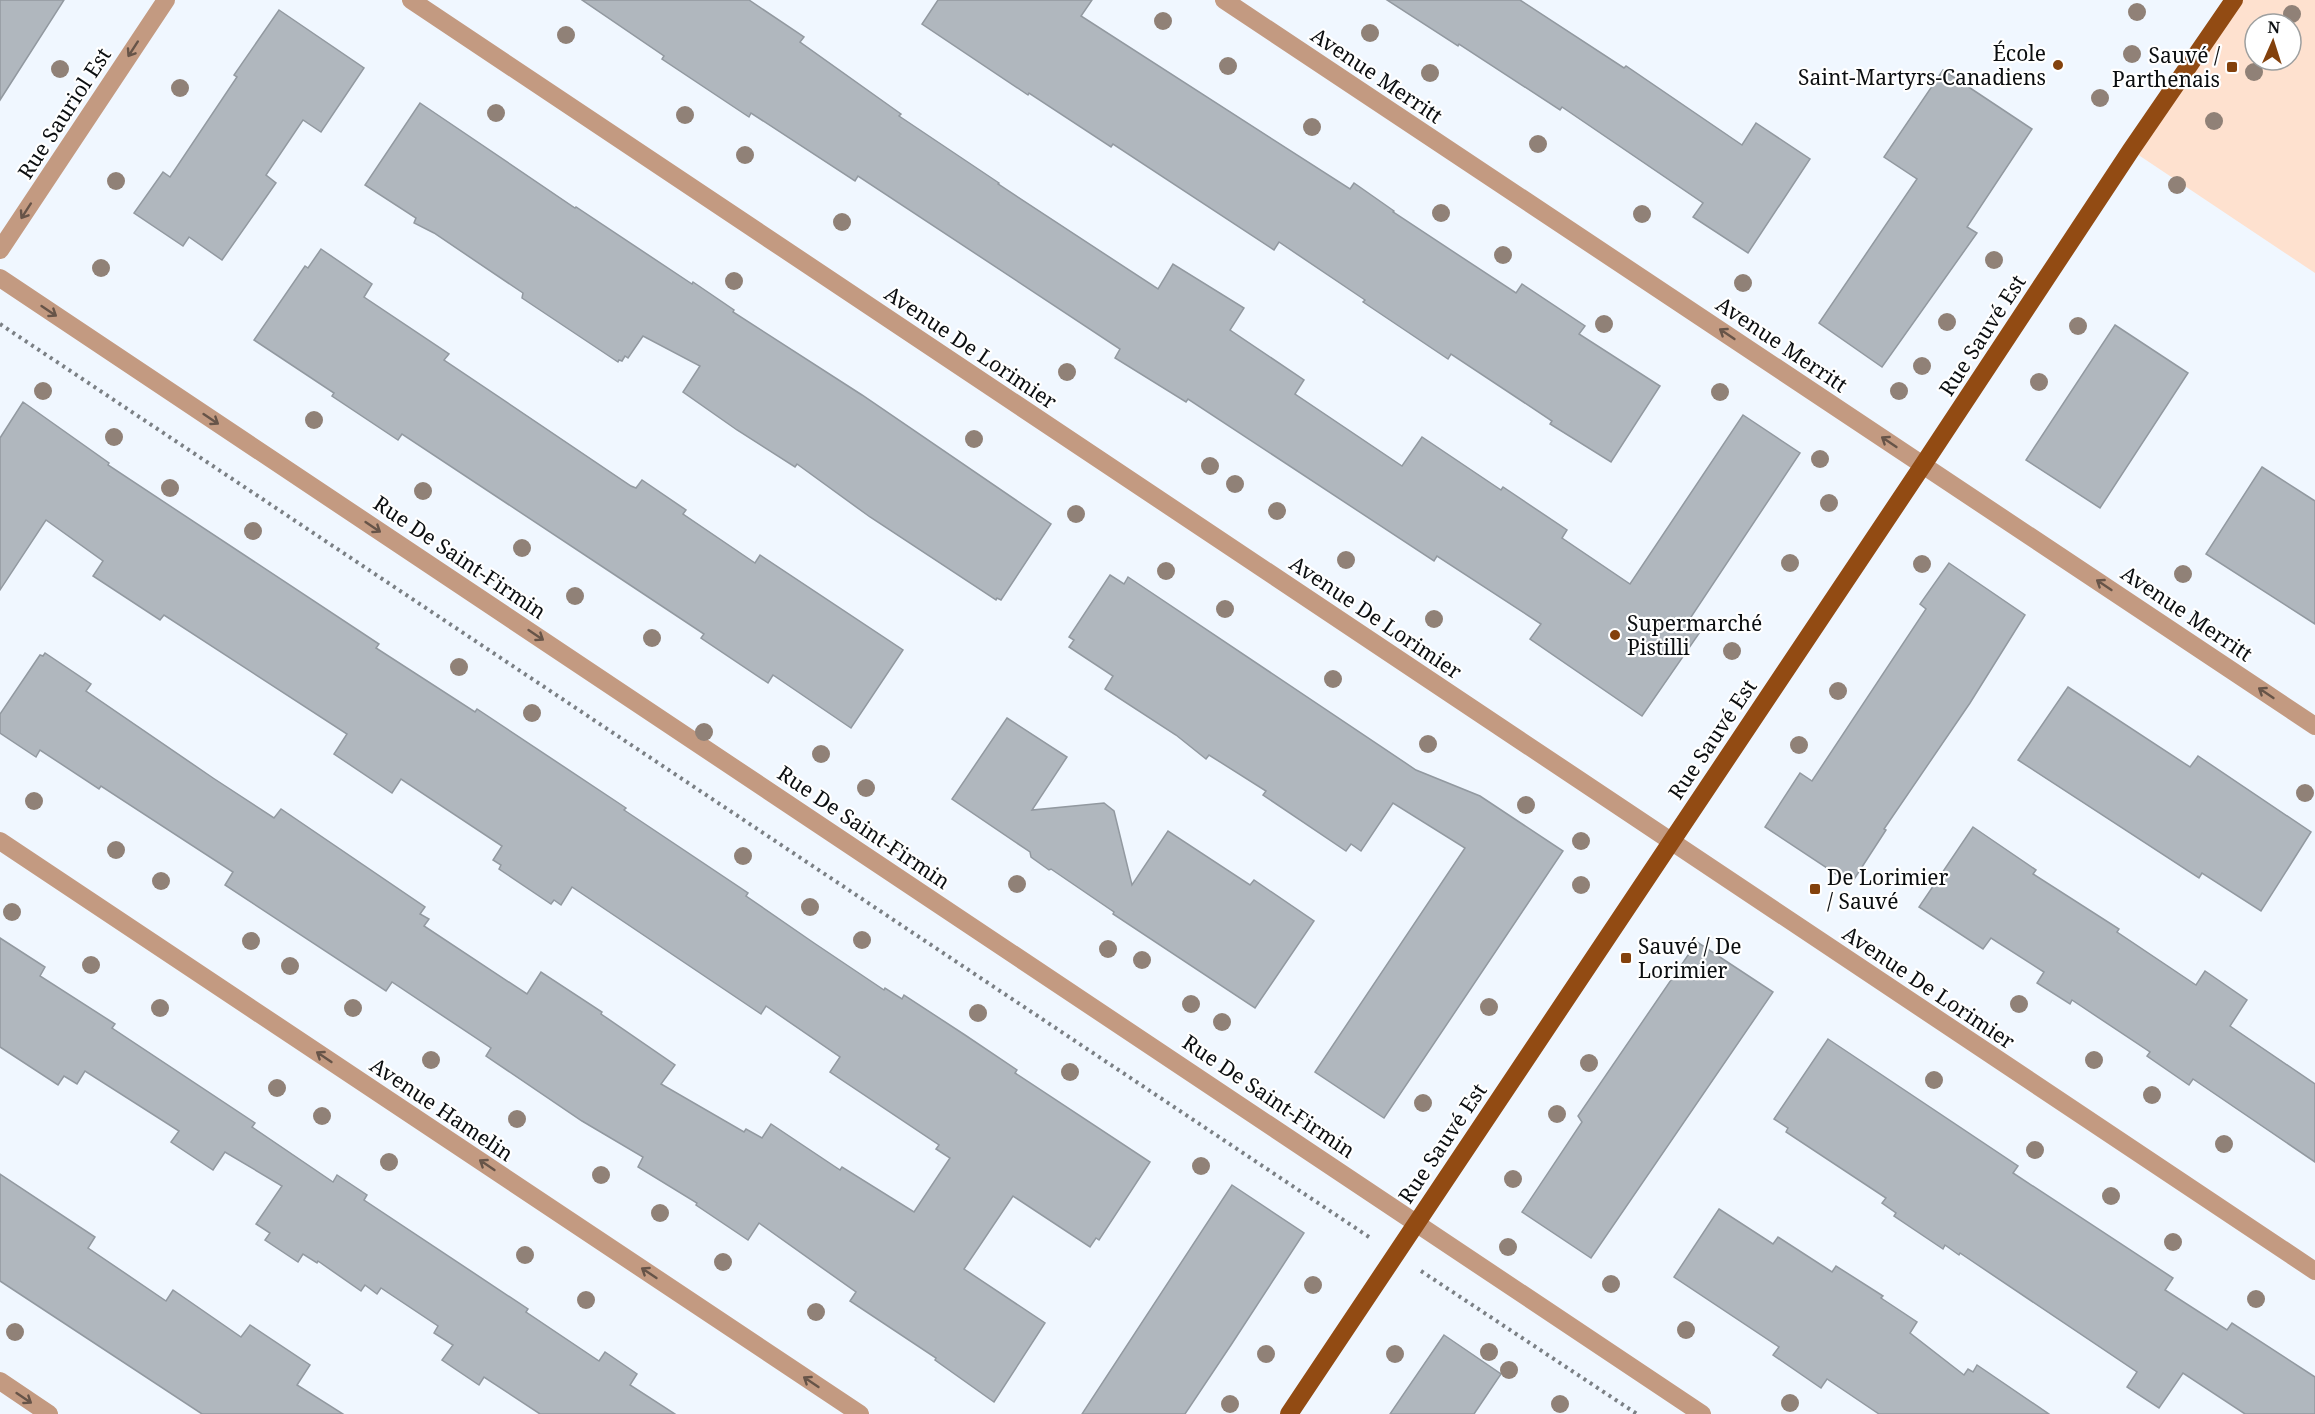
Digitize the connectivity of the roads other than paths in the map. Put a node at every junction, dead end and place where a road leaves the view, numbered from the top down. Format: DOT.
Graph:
graph roads {
  1 [pos="166,0"];
  2 [pos="411,0"];
  3 [pos="1224,0"];
  4 [pos="2234,0"];
  5 [pos="0,250"];
  6 [pos="0,278"];
  7 [pos="1923,465"];
  8 [pos="2315,726"];
  9 [pos="1671,840"];
  10 [pos="0,841"];
  11 [pos="1417,1222"];
  12 [pos="2315,1271"];
  13 [pos="0,1381"];
  14 [pos="49,1414"];
  15 [pos="860,1414"];
  16 [pos="1289,1414"];
  17 [pos="1702,1414"];
  1 -- 5 [label="street, Rue Sauriol Est, one-way"];
  2 -- 9 [label="street, Avenue De Lorimier"];
  7 -- 3 [label="street, Avenue Merritt, one-way"];
  4 -- 7 [label="main road, Rue Sauvé Est"];
  6 -- 11 [label="street, Rue De Saint-Firmin, one-way"];
  8 -- 7 [label="street, Avenue Merritt, one-way"];
  7 -- 9 [label="main road, Rue Sauvé Est"];
  9 -- 11 [label="main road, Rue Sauvé Est"];
  9 -- 12 [label="street, Avenue De Lorimier"];
  15 -- 10 [label="street, Avenue Hamelin, one-way"];
  11 -- 16 [label="main road, Rue Sauvé Est"];
  11 -- 17 [label="street, Rue De Saint-Firmin"];
  13 -- 14 [label="street, one-way"];
}
